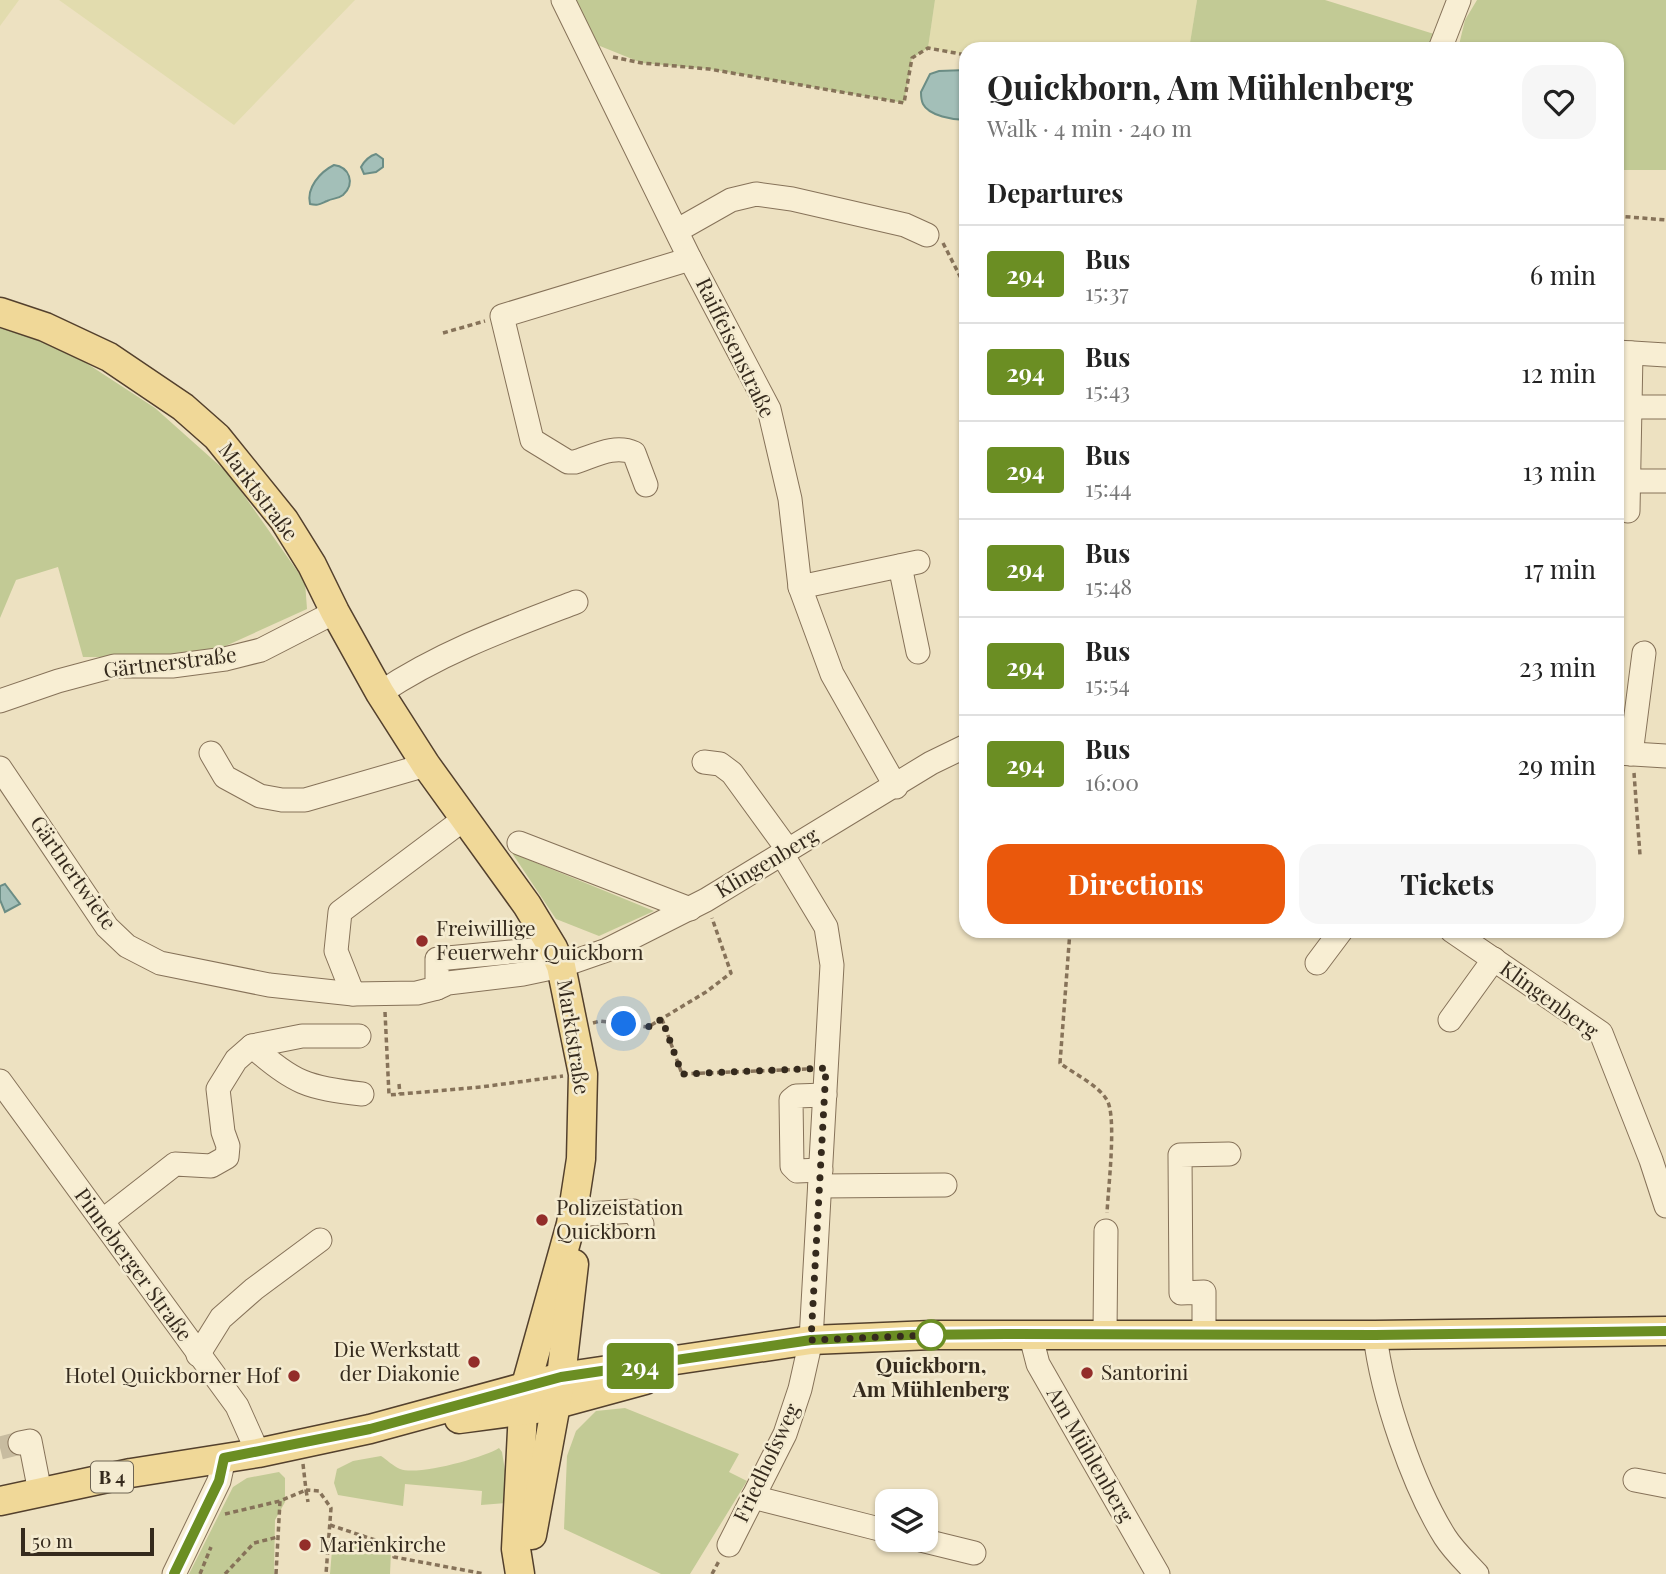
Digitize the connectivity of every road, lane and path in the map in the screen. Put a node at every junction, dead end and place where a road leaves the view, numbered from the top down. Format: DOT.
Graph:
graph roads {
  1 [pos="563,0"];
  2 [pos="1459,0"];
  3 [pos="1442,42"];
  4 [pos="587,51"];
  5 [pos="959,54"];
  6 [pos="1624,217"];
  7 [pos="1666,220"];
  8 [pos="678,230"];
  9 [pos="928,235"];
  10 [pos="690,259"];
  11 [pos="959,274"];
  12 [pos="0,312"];
  13 [pos="502,316"];
  14 [pos="443,333"];
  15 [pos="1665,350"];
  16 [pos="1624,353"];
  17 [pos="1624,407"];
  18 [pos="1666,407"];
  19 [pos="1624,481"];
  20 [pos="1666,481"];
  21 [pos="646,485"];
  22 [pos="1624,487"];
  23 [pos="1628,511"];
  24 [pos="800,587"];
  25 [pos="576,602"];
  26 [pos="335,612"];
  27 [pos="918,652"];
  28 [pos="1644,653"];
  29 [pos="380,693"];
  30 [pos="0,701"];
  31 [pos="959,749"];
  32 [pos="211,752"];
  33 [pos="1624,753"];
  34 [pos="1666,756"];
  35 [pos="705,762"];
  36 [pos="426,765"];
  37 [pos="0,768"];
  38 [pos="895,786"];
  39 [pos="464,819"];
  40 [pos="519,843"];
  41 [pos="785,852"];
  42 [pos="1640,855"];
  43 [pos="698,904"];
  44 [pos="1069,938"];
  45 [pos="1336,938"];
  46 [pos="1462,938"];
  47 [pos="557,957"];
  48 [pos="1494,959"];
  49 [pos="1317,963"];
  50 [pos="437,988"];
  51 [pos="353,994"];
  52 [pos="385,1010"];
  53 [pos="662,1019"];
  54 [pos="1450,1020"];
  55 [pos="574,1028"];
  56 [pos="359,1037"];
  57 [pos="252,1046"];
  58 [pos="826,1068"];
  59 [pos="583,1074"];
  60 [pos="0,1081"];
  61 [pos="442,1082"];
  62 [pos="399,1084"];
  63 [pos="443,1090"];
  64 [pos="362,1094"];
  65 [pos="400,1094"];
  66 [pos="825,1096"];
  67 [pos="1228,1154"];
  68 [pos="820,1178"];
  69 [pos="945,1185"];
  70 [pos="1666,1206"];
  71 [pos="572,1219"];
  72 [pos="102,1222"];
  73 [pos="642,1224"];
  74 [pos="1106,1231"];
  75 [pos="320,1240"];
  76 [pos="1666,1331"];
  77 [pos="1030,1334"];
  78 [pos="1105,1334"];
  79 [pos="1204,1334"];
  80 [pos="1375,1335"];
  81 [pos="811,1340"];
  82 [pos="746,1352"];
  83 [pos="198,1355"];
  84 [pos="561,1377"];
  85 [pos="525,1398"];
  86 [pos="556,1405"];
  87 [pos="20,1443"];
  88 [pos="300,1444"];
  89 [pos="258,1453"];
  90 [pos="224,1458"];
  91 [pos="1635,1480"];
  92 [pos="1666,1486"];
  93 [pos="306,1490"];
  94 [pos="40,1492"];
  95 [pos="753,1497"];
  96 [pos="0,1500"];
  97 [pos="280,1501"];
  98 [pos="308,1502"];
  99 [pos="225,1514"];
  100 [pos="330,1525"];
  101 [pos="875,1528"];
  102 [pos="278,1537"];
  103 [pos="215,1538"];
  104 [pos="938,1544"];
  105 [pos="729,1545"];
  106 [pos="974,1553"];
  107 [pos="174,1574"];
  108 [pos="200,1574"];
  109 [pos="225,1574"];
  110 [pos="276,1574"];
  111 [pos="326,1574"];
  112 [pos="485,1574"];
  113 [pos="520,1574"];
  114 [pos="526,1574"];
  115 [pos="1158,1574"];
  116 [pos="1477,1574"];
  1 -- 4 [label="street, Raiffeisenstraße"];
  2 -- 3 [label="street"];
  4 -- 5 [label="path"];
  4 -- 8 [label="street, Raiffeisenstraße"];
  6 -- 7 [label="path"];
  8 -- 9 [label="street"];
  8 -- 10 [label="street, Raiffeisenstraße"];
  9 -- 11 [label="path"];
  10 -- 13 [label="street"];
  10 -- 24 [label="street, Raiffeisenstraße"];
  12 -- 26 [label="main road, Marktstraße"];
  13 -- 14 [label="path"];
  13 -- 21 [label="street"];
  15 -- 16 [label="street"];
  17 -- 18 [label="street"];
  19 -- 20 [label="street"];
  22 -- 23 [label="street"];
  24 -- 27 [label="street"];
  24 -- 38 [label="street, Raiffeisenstraße"];
  25 -- 29 [label="street"];
  26 -- 29 [label="main road, Marktstraße"];
  26 -- 30 [label="street, Gärtnerstraße"];
  28 -- 33 [label="street"];
  29 -- 36 [label="main road, Marktstraße"];
  31 -- 38 [label="street, Klingenberg"];
  32 -- 36 [label="street"];
  33 -- 34 [label="street"];
  33 -- 42 [label="path"];
  35 -- 41 [label="street, Friedhofsweg"];
  36 -- 39 [label="main road, Marktstraße"];
  37 -- 51 [label="street, Gärtnertwiete"];
  38 -- 41 [label="street, Klingenberg"];
  39 -- 47 [label="main road, Marktstraße"];
  39 -- 51 [label="street"];
  40 -- 43 [label="street"];
  41 -- 43 [label="street, Klingenberg"];
  41 -- 58 [label="street, Friedhofsweg"];
  43 -- 47 [label="street, Klingenberg"];
  43 -- 53 [label="path"];
  44 -- 74 [label="path"];
  45 -- 49 [label="street"];
  46 -- 48 [label="street, Klingenberg"];
  47 -- 50 [label="street, Klingenberg"];
  47 -- 55 [label="main road, Marktstraße"];
  48 -- 54 [label="street"];
  48 -- 70 [label="street, Klingenberg"];
  50 -- 51 [label="street, Gärtnertwiete"];
  52 -- 65 [label="path"];
  53 -- 55 [label="path"];
  53 -- 58 [label="path"];
  55 -- 59 [label="main road, Marktstraße"];
  56 -- 57 [label="street"];
  57 -- 64 [label="street"];
  57 -- 72 [label="street"];
  58 -- 66 [label="street, Friedhofsweg"];
  59 -- 63 [label="path"];
  59 -- 71 [label="main road, Marktstraße"];
  60 -- 72 [label="street, Pinneberger Straße"];
  61 -- 63 [label="path"];
  62 -- 65 [label="path"];
  63 -- 65 [label="path"];
  66 -- 68 [label="street, Friedhofsweg"];
  66 -- 68 [label="street"];
  67 -- 79 [label="street"];
  68 -- 69 [label="street"];
  68 -- 81 [label="street, Friedhofsweg"];
  71 -- 73 [label="street"];
  71 -- 84 [label="main road, Marktstraße"];
  71 -- 85 [label="main road, Marktstraße"];
  72 -- 83 [label="street, Pinneberger Straße"];
  74 -- 78 [label="street"];
  75 -- 83 [label="street"];
  76 -- 80 [label="main road, B 4"];
  77 -- 78 [label="main road, B 4"];
  77 -- 81 [label="main road, B 4"];
  77 -- 115 [label="street, Am Mühlenberg"];
  78 -- 79 [label="main road, B 4"];
  79 -- 80 [label="main road, B 4"];
  80 -- 116 [label="street"];
  81 -- 82 [label="main road, B 4"];
  81 -- 95 [label="street, Friedhofsweg"];
  82 -- 84 [label="main road, B 4"];
  82 -- 86 [label="main road, B 4"];
  83 -- 89 [label="street, Pinneberger Straße"];
  84 -- 85 [label="main road, B 4"];
  84 -- 86 [label="main road, Marktstraße"];
  85 -- 86 [label="main road, B 4"];
  85 -- 88 [label="main road, B 4"];
  85 -- 113 [label="main road, Marktstraße"];
  86 -- 114 [label="main road, Marktstraße"];
  87 -- 94 [label="street"];
  88 -- 89 [label="main road, B 4"];
  88 -- 93 [label="path"];
  89 -- 90 [label="main road, B 4"];
  90 -- 94 [label="main road, B 4"];
  90 -- 107 [label="street"];
  91 -- 92 [label="street"];
  93 -- 97 [label="path"];
  93 -- 98 [label="path"];
  93 -- 100 [label="path"];
  94 -- 96 [label="main road, B 4"];
  95 -- 101 [label="street"];
  95 -- 105 [label="street, Friedhofsweg"];
  97 -- 99 [label="path"];
  97 -- 102 [label="path"];
  100 -- 111 [label="path"];
  100 -- 112 [label="path"];
  102 -- 109 [label="path"];
  102 -- 110 [label="path"];
  103 -- 108 [label="path"];
  104 -- 106 [label="street"];
}
